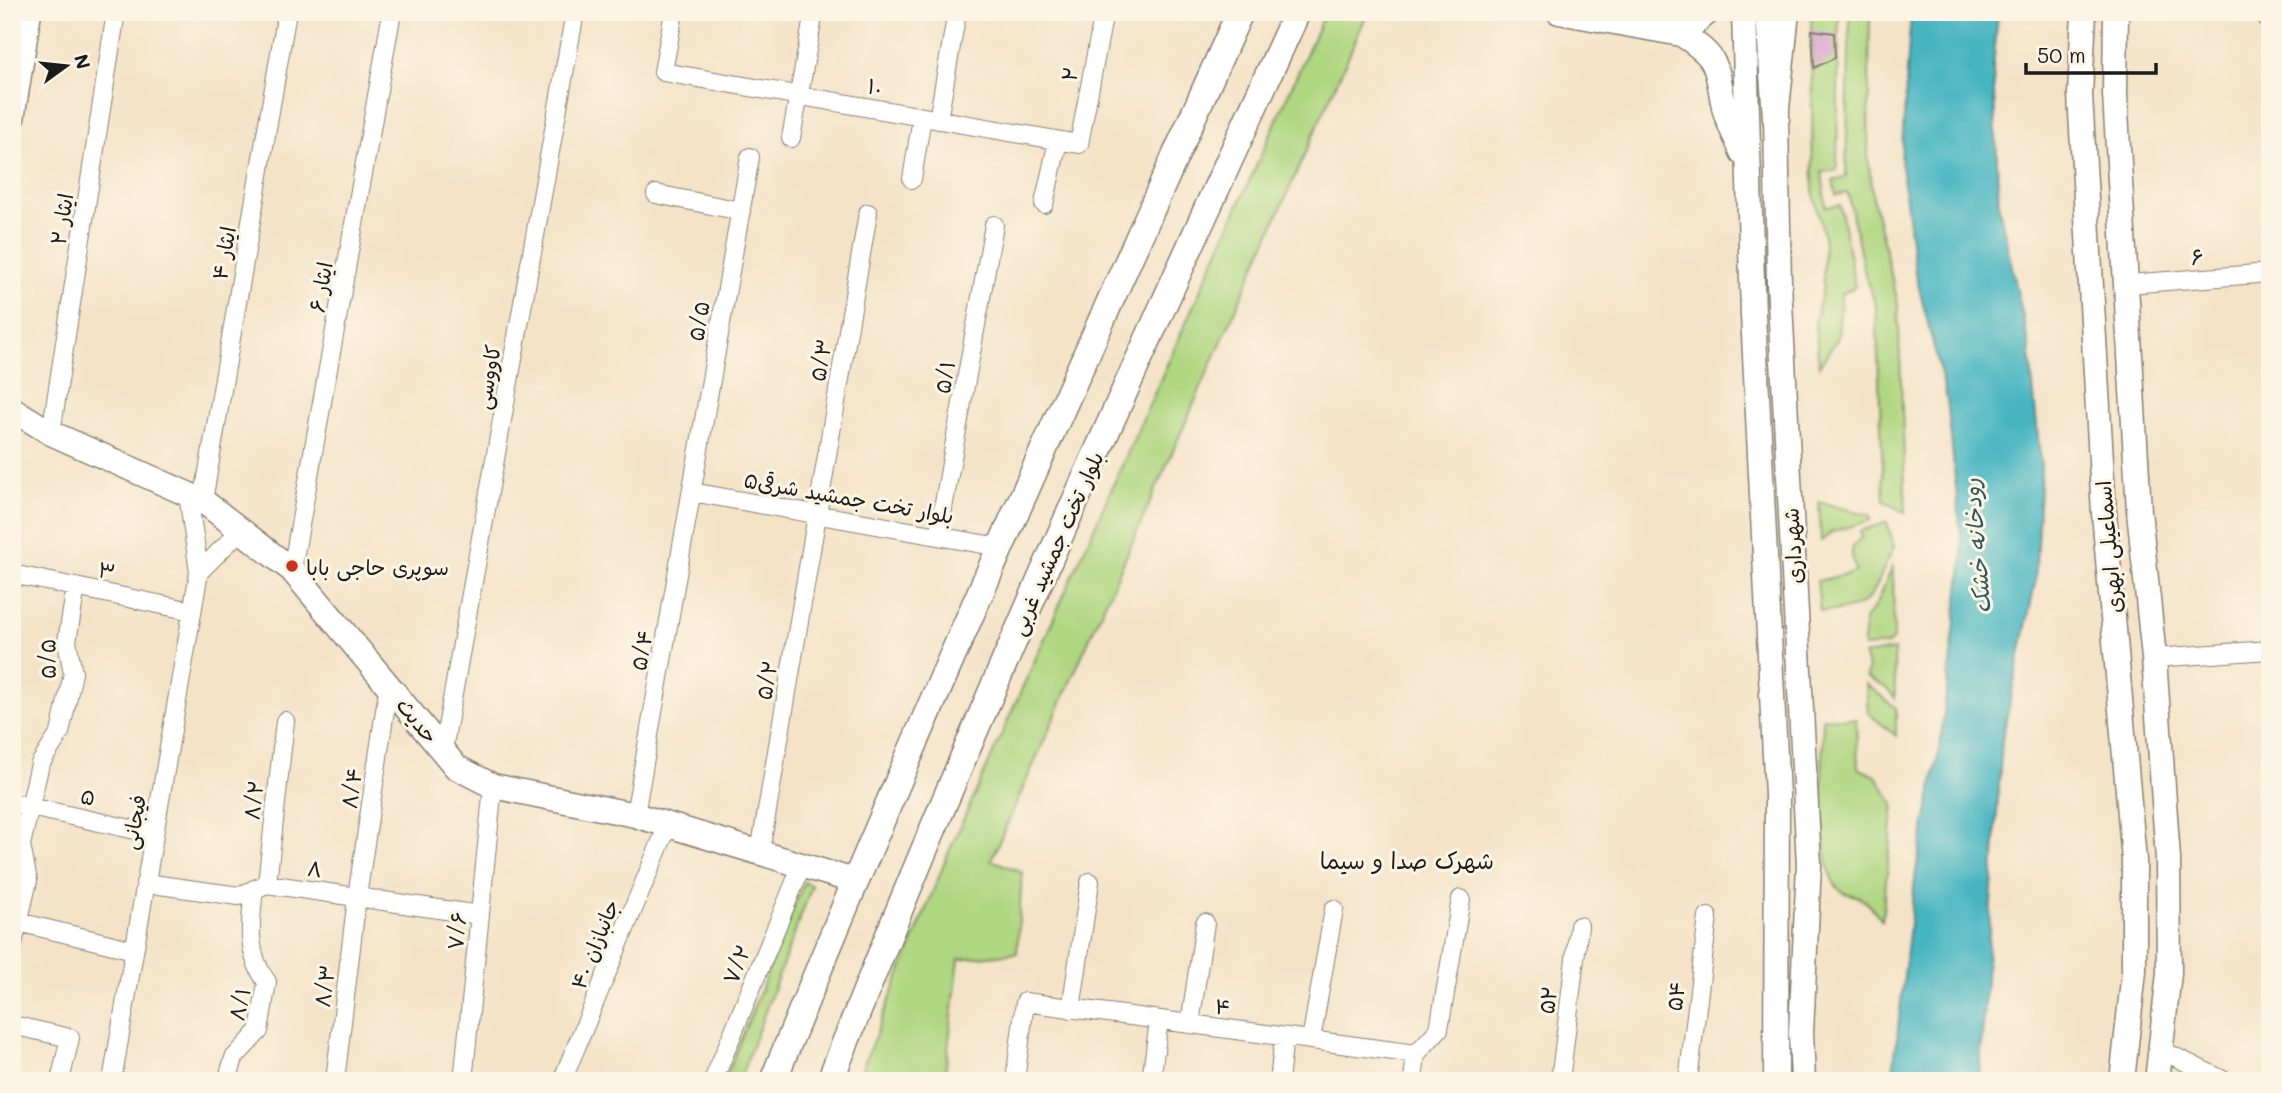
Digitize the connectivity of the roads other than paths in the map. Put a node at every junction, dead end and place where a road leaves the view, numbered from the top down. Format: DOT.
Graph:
graph roads {
  1 [pos="30,12"];
  2 [pos="116,12"];
  3 [pos="287,12"];
  4 [pos="393,12"];
  5 [pos="575,12"];
  6 [pos="674,12"];
  7 [pos="814,12"];
  8 [pos="957,12"];
  9 [pos="1104,12"];
  10 [pos="1240,12"];
  11 [pos="1297,12"];
  12 [pos="1559,12"];
  13 [pos="1708,12"];
  14 [pos="1744,12"];
  15 [pos="1769,12"];
  16 [pos="1787,12"];
  17 [pos="2084,12"];
  18 [pos="2116,12"];
  19 [pos="1620,18"];
  20 [pos="1681,34"];
  21 [pos="16,84"];
  22 [pos="799,96"];
  23 [pos="1776,118"];
  24 [pos="12,119"];
  25 [pos="930,119"];
  26 [pos="791,138"];
  27 [pos="1058,141"];
  28 [pos="1079,144"];
  29 [pos="750,158"];
  30 [pos="1749,168"];
  31 [pos="912,179"];
  32 [pos="656,194"];
  33 [pos="1044,204"];
  34 [pos="741,211"];
  35 [pos="868,213"];
  36 [pos="994,225"];
  37 [pos="2270,272"];
  38 [pos="2127,284"];
  39 [pos="12,409"];
  40 [pos="51,433"];
  41 [pos="692,492"];
  42 [pos="196,498"];
  43 [pos="817,514"];
  44 [pos="241,530"];
  45 [pos="938,536"];
  46 [pos="999,547"];
  47 [pos="292,570"];
  48 [pos="198,572"];
  49 [pos="12,574"];
  50 [pos="76,587"];
  51 [pos="192,611"];
  52 [pos="2270,650"];
  53 [pos="2154,658"];
  54 [pos="389,684"];
  55 [pos="285,721"];
  56 [pos="443,750"];
  57 [pos="493,786"];
  58 [pos="12,803"];
  59 [pos="30,807"];
  60 [pos="635,815"];
  61 [pos="668,825"];
  62 [pos="154,834"];
  63 [pos="760,852"];
  64 [pos="802,865"];
  65 [pos="854,881"];
  66 [pos="1090,882"];
  67 [pos="145,883"];
  68 [pos="260,887"];
  69 [pos="357,897"];
  70 [pos="1461,900"];
  71 [pos="1334,909"];
  72 [pos="480,915"];
  73 [pos="1708,916"];
  74 [pos="18,922"];
  75 [pos="1205,923"];
  76 [pos="1579,926"];
  77 [pos="12,948"];
  78 [pos="134,950"];
  79 [pos="1071,1009"];
  80 [pos="1159,1020"];
  81 [pos="1190,1024"];
  82 [pos="12,1025"];
  83 [pos="1284,1037"];
  84 [pos="1311,1040"];
  85 [pos="2161,1050"];
  86 [pos="1416,1054"];
  87 [pos="2218,1080"];
  88 [pos="60,1081"];
  89 [pos="112,1081"];
  90 [pos="227,1081"];
  91 [pos="335,1081"];
  92 [pos="463,1081"];
  93 [pos="562,1081"];
  94 [pos="713,1081"];
  95 [pos="773,1081"];
  96 [pos="830,1081"];
  97 [pos="1016,1081"];
  98 [pos="1151,1081"];
  99 [pos="1279,1081"];
  100 [pos="1413,1081"];
  101 [pos="1560,1081"];
  102 [pos="1688,1081"];
  103 [pos="1776,1081"];
  104 [pos="1803,1081"];
  105 [pos="2122,1081"];
  106 [pos="2157,1081"];
  1 -- 21 [label="street"];
  2 -- 40 [label="street, ایثار ۲"];
  3 -- 42 [label="street, ایثار ۴"];
  4 -- 47 [label="street, ایثار ۶"];
  5 -- 56 [label="street, کاووسی"];
  6 -- 22 [label="street, ۱۰"];
  7 -- 22 [label="street"];
  8 -- 25 [label="street"];
  9 -- 28 [label="street, ۲"];
  10 -- 46 [label="main road"];
  11 -- 96 [label="main road, بلوار تخت جمشید غربی"];
  12 -- 19 [label="street"];
  13 -- 20 [label="street"];
  14 -- 30 [label="street, شهرداری"];
  15 -- 23 [label="main road"];
  16 -- 23 [label="street, شهرداری"];
  17 -- 105 [label="street, اسماعیلی ابهری"];
  18 -- 38 [label="street, اسماعیلی ابهری"];
  19 -- 20 [label="street"];
  20 -- 30 [label="street"];
  21 -- 24 [label="street"];
  22 -- 25 [label="street, ۱۰"];
  22 -- 26 [label="street"];
  23 -- 104 [label="street, شهرداری"];
  25 -- 27 [label="street, ۱۰"];
  25 -- 31 [label="street"];
  27 -- 28 [label="street, ۱۰"];
  27 -- 33 [label="street"];
  29 -- 34 [label="street, ۵/۵"];
  30 -- 103 [label="street, شهرداری"];
  32 -- 34 [label="street"];
  34 -- 41 [label="street, ۵/۵"];
  35 -- 43 [label="street, ۵/۳"];
  36 -- 45 [label="street, ۵/۱"];
  37 -- 38 [label="street, ۶"];
  38 -- 53 [label="street, اسماعیلی ابهری"];
  39 -- 40 [label="street, حدیث"];
  40 -- 42 [label="street, حدیث"];
  41 -- 43 [label="street, بلوار تخت جمشید شرقی۵"];
  41 -- 60 [label="street, ۵/۴"];
  42 -- 44 [label="street, حدیث"];
  42 -- 48 [label="street, ایثار ۴"];
  43 -- 45 [label="street, بلوار تخت جمشید شرقی۵"];
  43 -- 63 [label="street, ۵/۲"];
  44 -- 47 [label="street, حدیث"];
  44 -- 48 [label="street"];
  45 -- 46 [label="street, بلوار تخت جمشید شرقی۵"];
  46 -- 65 [label="main road"];
  47 -- 54 [label="street, حدیث"];
  48 -- 51 [label="street, فیجانی"];
  49 -- 50 [label="street, ۳"];
  50 -- 51 [label="street, ۳"];
  50 -- 59 [label="street, ۵/۵"];
  51 -- 62 [label="street, فیجانی"];
  52 -- 53 [label="street"];
  53 -- 85 [label="street, اسماعیلی ابهری"];
  54 -- 56 [label="street, حدیث"];
  54 -- 69 [label="street, ۸/۴"];
  55 -- 68 [label="street, ۸/۲"];
  56 -- 57 [label="street, حدیث"];
  57 -- 60 [label="street, حدیث"];
  57 -- 72 [label="street, ۷/۶"];
  58 -- 59 [label="street, ۵"];
  59 -- 62 [label="street, ۵"];
  59 -- 74 [label="street"];
  60 -- 61 [label="street, حدیث"];
  61 -- 63 [label="street, حدیث"];
  61 -- 93 [label="street, ۴۰ جانبازان"];
  62 -- 67 [label="street, فیجانی"];
  63 -- 64 [label="street, حدیث"];
  64 -- 65 [label="street, حدیث"];
  64 -- 94 [label="street, ۷/۲"];
  65 -- 95 [label="main road"];
  66 -- 79 [label="street"];
  67 -- 68 [label="street, ۸"];
  67 -- 78 [label="street, فیجانی"];
  68 -- 69 [label="street, ۸"];
  68 -- 90 [label="street, ۸/۱"];
  69 -- 72 [label="street, ۸"];
  69 -- 91 [label="street, ۸/۳"];
  70 -- 86 [label="street"];
  71 -- 84 [label="street"];
  72 -- 92 [label="street, ۷/۶"];
  73 -- 102 [label="street, ۵۴"];
  74 -- 77 [label="street"];
  74 -- 78 [label="street"];
  75 -- 81 [label="street"];
  76 -- 101 [label="street, ۵۲"];
  78 -- 89 [label="street, فیجانی"];
  79 -- 80 [label="street, ۴"];
  79 -- 97 [label="street, ۴"];
  80 -- 81 [label="street, ۴"];
  80 -- 98 [label="street"];
  81 -- 83 [label="street, ۴"];
  82 -- 88 [label="street"];
  83 -- 84 [label="street, ۴"];
  83 -- 99 [label="street"];
  84 -- 86 [label="street, ۴"];
  85 -- 87 [label="street"];
  85 -- 106 [label="street, اسماعیلی ابهری"];
  86 -- 100 [label="street"];
}
